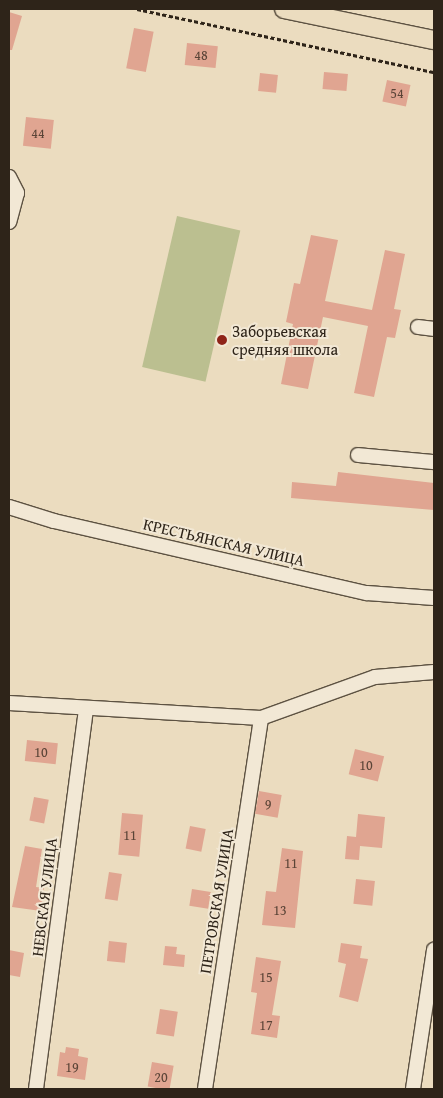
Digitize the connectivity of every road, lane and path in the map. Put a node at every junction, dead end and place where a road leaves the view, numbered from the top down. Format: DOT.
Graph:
graph roads {
  1 [pos="137,9"];
  2 [pos="284,9"];
  3 [pos="434,40"];
  4 [pos="434,72"];
  5 [pos="9,177"];
  6 [pos="9,222"];
  7 [pos="418,327"];
  8 [pos="434,329"];
  9 [pos="358,455"];
  10 [pos="434,462"];
  11 [pos="9,507"];
  12 [pos="434,598"];
  13 [pos="434,672"];
  14 [pos="9,703"];
  15 [pos="86,709"];
  16 [pos="261,718"];
  17 [pos="434,950"];
  18 [pos="36,1089"];
  19 [pos="205,1089"];
  20 [pos="414,1089"];
  1 -- 4 [label="path"];
  2 -- 3 [label="main road"];
  5 -- 6 [label="street"];
  7 -- 8 [label="street"];
  9 -- 10 [label="street"];
  11 -- 12 [label="street, КРЕСТЬЯНСКАЯ УЛИЦА"];
  13 -- 16 [label="street"];
  14 -- 15 [label="street"];
  15 -- 16 [label="street"];
  15 -- 18 [label="street, НЕВСКАЯ УЛИЦА"];
  16 -- 19 [label="street, ПЕТРОВСКАЯ УЛИЦА"];
  17 -- 20 [label="street"];
}
